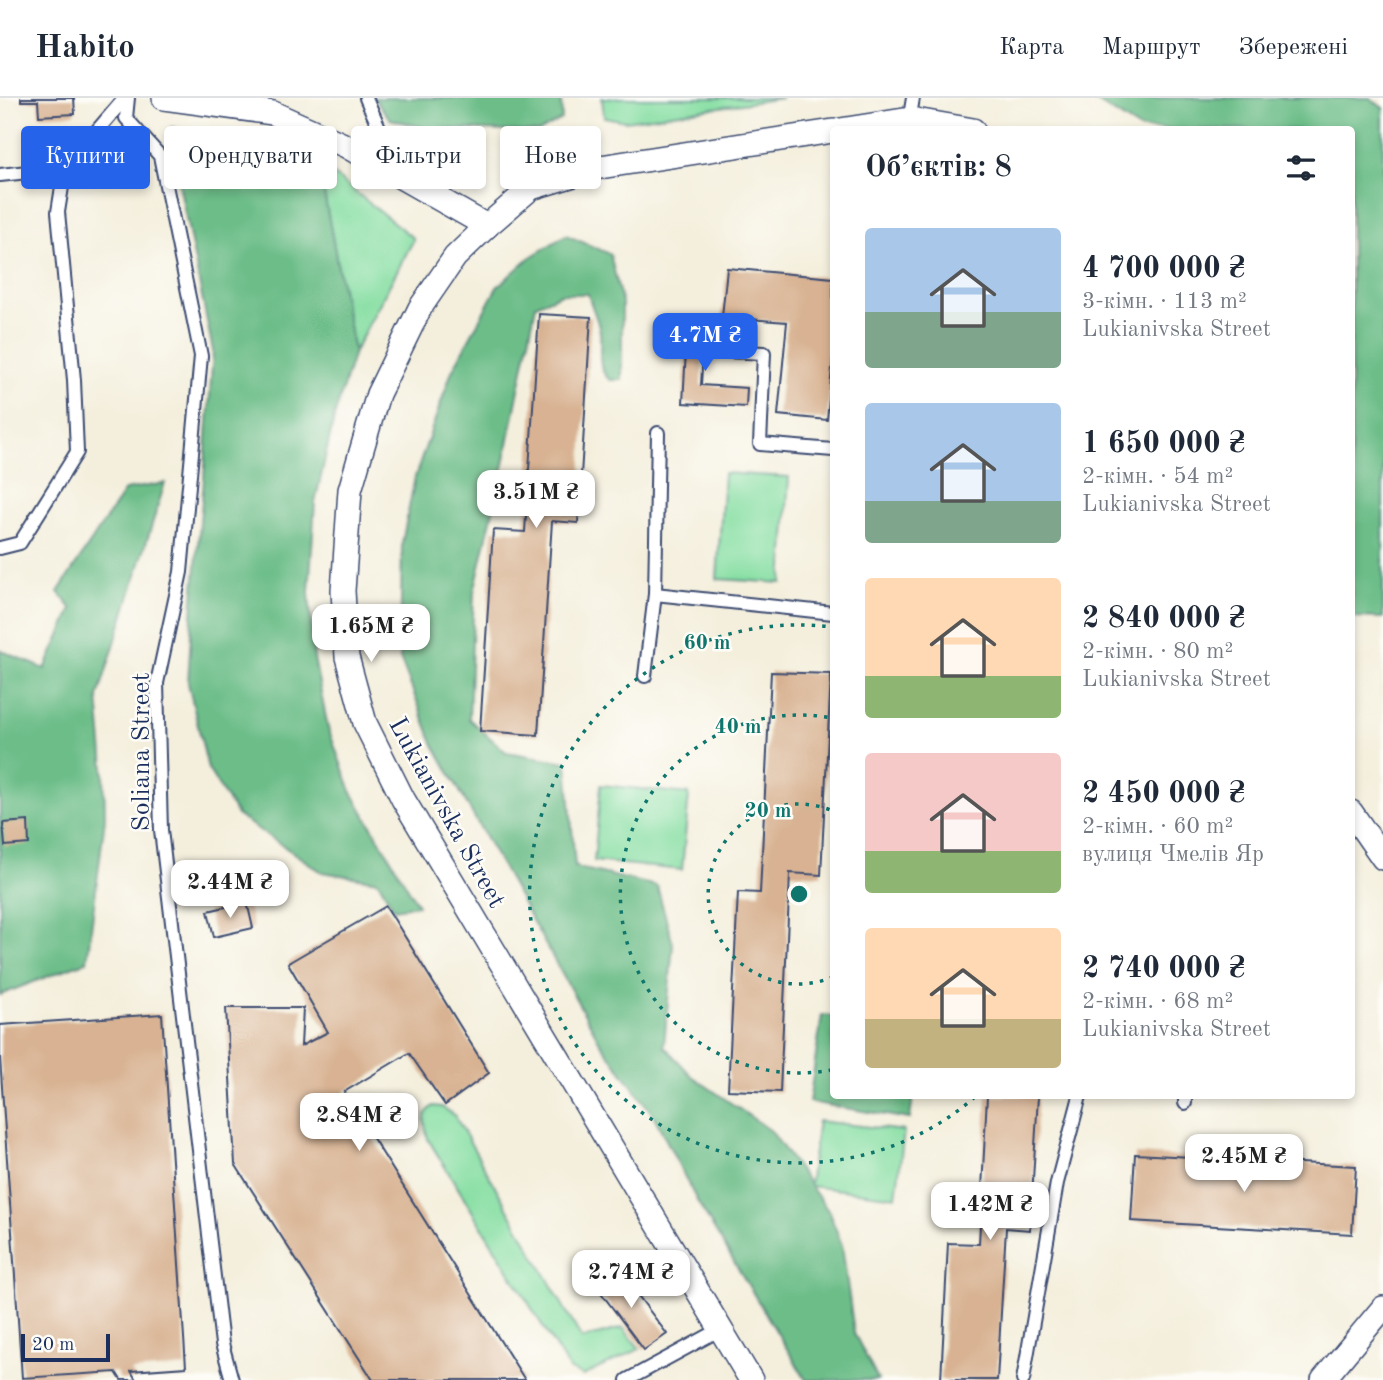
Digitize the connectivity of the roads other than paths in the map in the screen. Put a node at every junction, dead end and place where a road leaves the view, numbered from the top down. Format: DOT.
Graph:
graph roads {
  1 [pos="127,98"];
  2 [pos="164,98"];
  3 [pos="366,98"];
  4 [pos="911,115"];
  5 [pos="102,126"];
  6 [pos="859,126"];
  7 [pos="956,126"];
  8 [pos="830,131"];
  9 [pos="21,173"];
  10 [pos="0,175"];
  11 [pos="62,189"];
  12 [pos="457,210"];
  13 [pos="487,226"];
  14 [pos="724,351"];
  15 [pos="658,433"];
  16 [pos="830,450"];
  17 [pos="0,548"];
  18 [pos="655,594"];
  19 [pos="830,612"];
  20 [pos="645,676"];
  21 [pos="1355,818"];
  22 [pos="1383,858"];
  23 [pos="1079,1099"];
  24 [pos="1383,1308"];
  25 [pos="721,1329"];
  26 [pos="232,1380"];
  27 [pos="627,1380"];
  28 [pos="751,1380"];
  29 [pos="1023,1380"];
  30 [pos="1323,1380"];
  1 -- 5 [label="lane"];
  1 -- 26 [label="lane, Soliana Street"];
  2 -- 12 [label="street"];
  3 -- 12 [label="lane"];
  4 -- 6 [label="street"];
  4 -- 7 [label="street"];
  8 -- 13 [label="street, Lukianivska Street"];
  9 -- 10 [label="lane"];
  11 -- 17 [label="lane"];
  12 -- 13 [label="street"];
  13 -- 25 [label="street, Lukianivska Street"];
  14 -- 16 [label="lane"];
  15 -- 18 [label="lane"];
  18 -- 19 [label="lane"];
  18 -- 20 [label="lane"];
  21 -- 22 [label="street"];
  23 -- 29 [label="lane"];
  24 -- 30 [label="street"];
  25 -- 27 [label="lane"];
  25 -- 28 [label="street, Lukianivska Street"];
}
